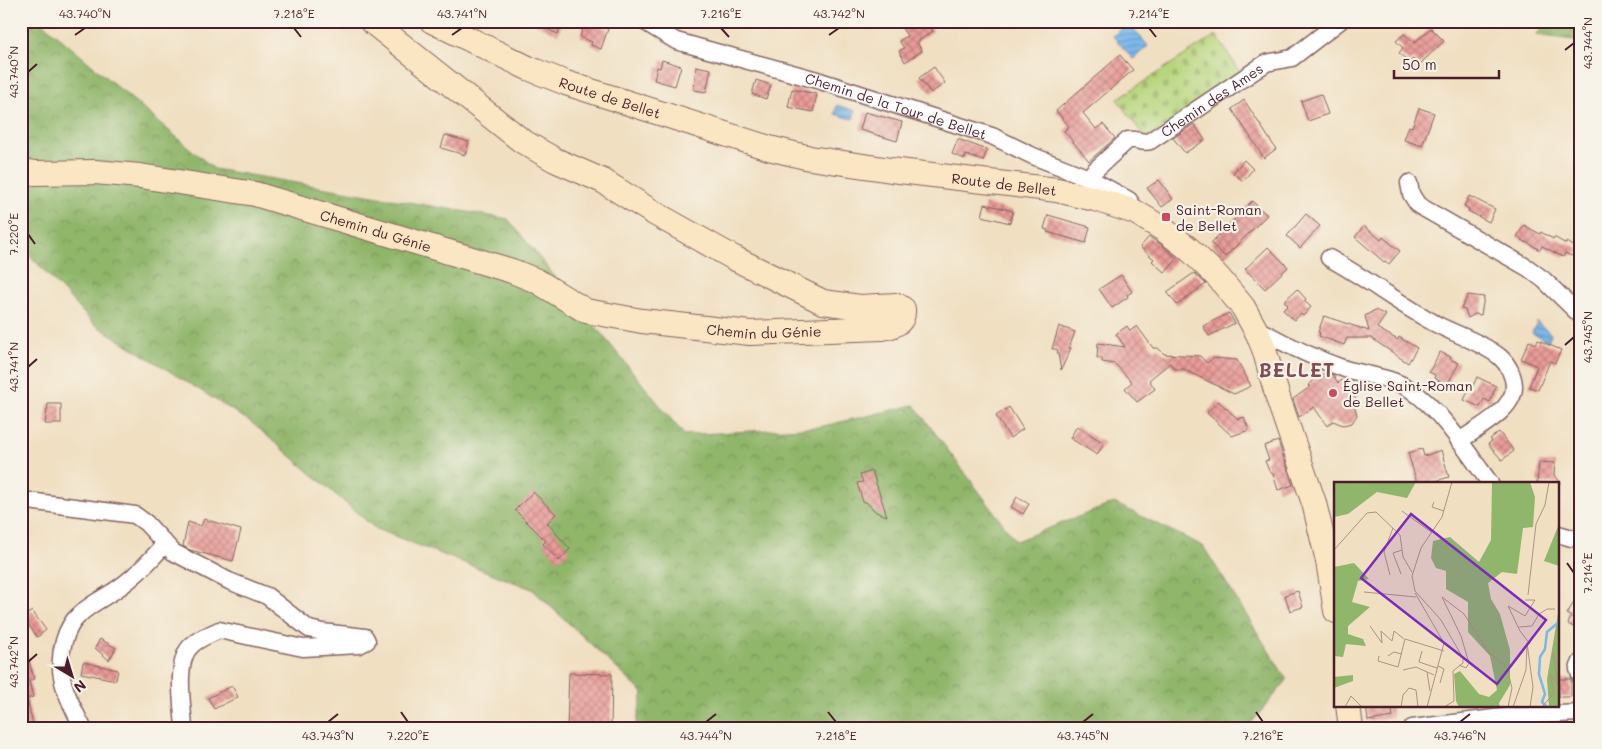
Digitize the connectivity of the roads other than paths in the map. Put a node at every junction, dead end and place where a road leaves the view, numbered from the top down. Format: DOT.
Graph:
graph roads {
  1 [pos="371,21"];
  2 [pos="432,21"];
  3 [pos="642,21"];
  4 [pos="1340,21"];
  5 [pos="21,171"];
  6 [pos="1089,178"];
  7 [pos="1408,183"];
  8 [pos="1135,212"];
  9 [pos="1329,258"];
  10 [pos="1581,316"];
  11 [pos="1258,334"];
  12 [pos="1459,441"];
  13 [pos="1489,482"];
  14 [pos="21,500"];
  15 [pos="1560,535"];
  16 [pos="1581,539"];
  17 [pos="164,545"];
  18 [pos="1334,598"];
  19 [pos="1581,662"];
  20 [pos="1581,678"];
  21 [pos="1348,706"];
  22 [pos="1510,711"];
  23 [pos="1581,713"];
  24 [pos="82,728"];
  25 [pos="184,728"];
  26 [pos="1351,728"];
  27 [pos="1412,728"];
  1 -- 5 [label="street, Chemin du Génie"];
  2 -- 8 [label="street, Route de Bellet"];
  3 -- 6 [label="street, Chemin de la Tour de Bellet"];
  4 -- 6 [label="street, Chemin des Ames"];
  6 -- 8 [label="street, Chemin de la Tour de Bellet"];
  7 -- 10 [label="street"];
  8 -- 11 [label="street, Route de Bellet"];
  9 -- 12 [label="street"];
  11 -- 12 [label="street"];
  11 -- 18 [label="street, Route de Bellet"];
  12 -- 13 [label="street"];
  14 -- 17 [label="street"];
  15 -- 16 [label="street"];
  17 -- 24 [label="street"];
  17 -- 25 [label="street"];
  19 -- 20 [label="street"];
  21 -- 26 [label="street"];
  22 -- 23 [label="street"];
  22 -- 27 [label="street"];
}
